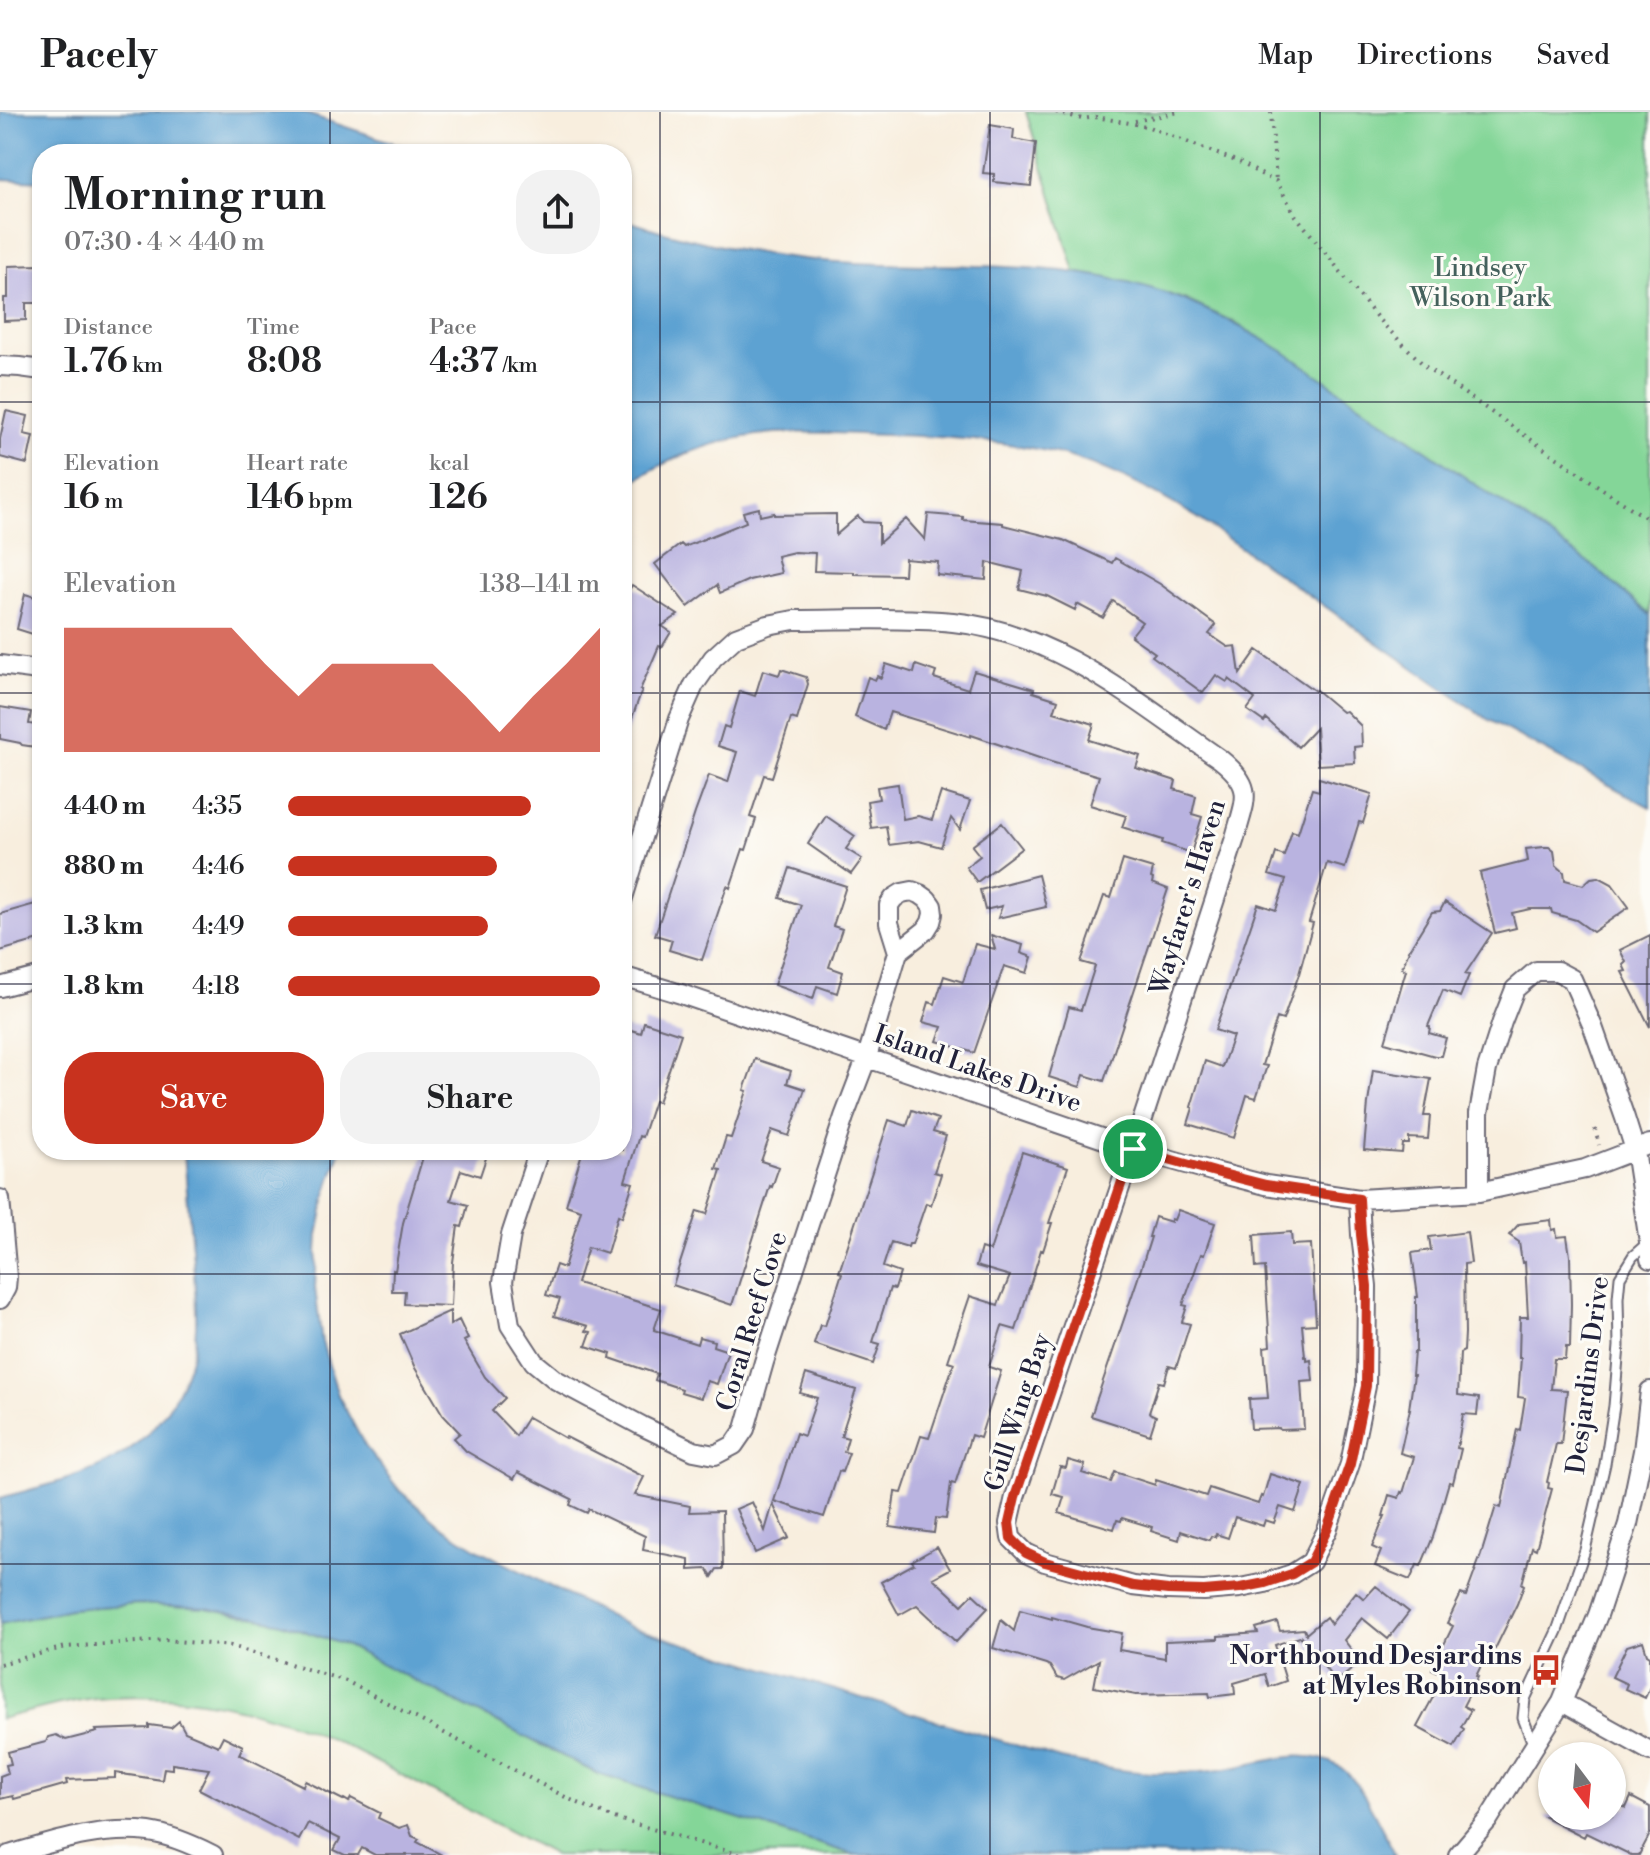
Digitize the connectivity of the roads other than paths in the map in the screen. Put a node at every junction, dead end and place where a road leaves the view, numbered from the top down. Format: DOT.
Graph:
graph roads {
  1 [pos="0,366"];
  2 [pos="32,369"];
  3 [pos="0,665"];
  4 [pos="32,671"];
  5 [pos="632,869"];
  6 [pos="898,952"];
  7 [pos="32,979"];
  8 [pos="632,979"];
  9 [pos="0,987"];
  10 [pos="867,1057"];
  11 [pos="1643,1147"];
  12 [pos="1133,1149"];
  13 [pos="536,1160"];
  14 [pos="1479,1192"];
  15 [pos="0,1199"];
  16 [pos="1359,1199"];
  17 [pos="1649,1242"];
  18 [pos="1650,1259"];
  19 [pos="0,1299"];
  20 [pos="1650,1391"];
  21 [pos="1646,1454"];
  22 [pos="1562,1702"];
  23 [pos="1535,1748"];
  24 [pos="1650,1751"];
  25 [pos="9,1855"];
  26 [pos="213,1855"];
  27 [pos="1458,1855"];
  1 -- 2 [label="street"];
  3 -- 4 [label="street"];
  5 -- 12 [label="street, Wayfarer's Haven"];
  6 -- 10 [label="street"];
  7 -- 9 [label="street"];
  8 -- 10 [label="street, Island Lakes Drive"];
  10 -- 12 [label="street, Island Lakes Drive"];
  10 -- 13 [label="street, Coral Reef Cove"];
  11 -- 14 [label="street, Island Lakes Drive"];
  11 -- 14 [label="street"];
  11 -- 17 [label="street"];
  12 -- 16 [label="street, Island Lakes Drive"];
  12 -- 16 [label="street, Gull Wing Bay"];
  14 -- 16 [label="street, Island Lakes Drive"];
  15 -- 19 [label="street"];
  17 -- 18 [label="street"];
  17 -- 23 [label="lane, Desjardins Drive"];
  20 -- 21 [label="street"];
  21 -- 22 [label="street"];
  22 -- 23 [label="street"];
  22 -- 24 [label="street"];
  23 -- 27 [label="street"];
  25 -- 26 [label="street"];
}
